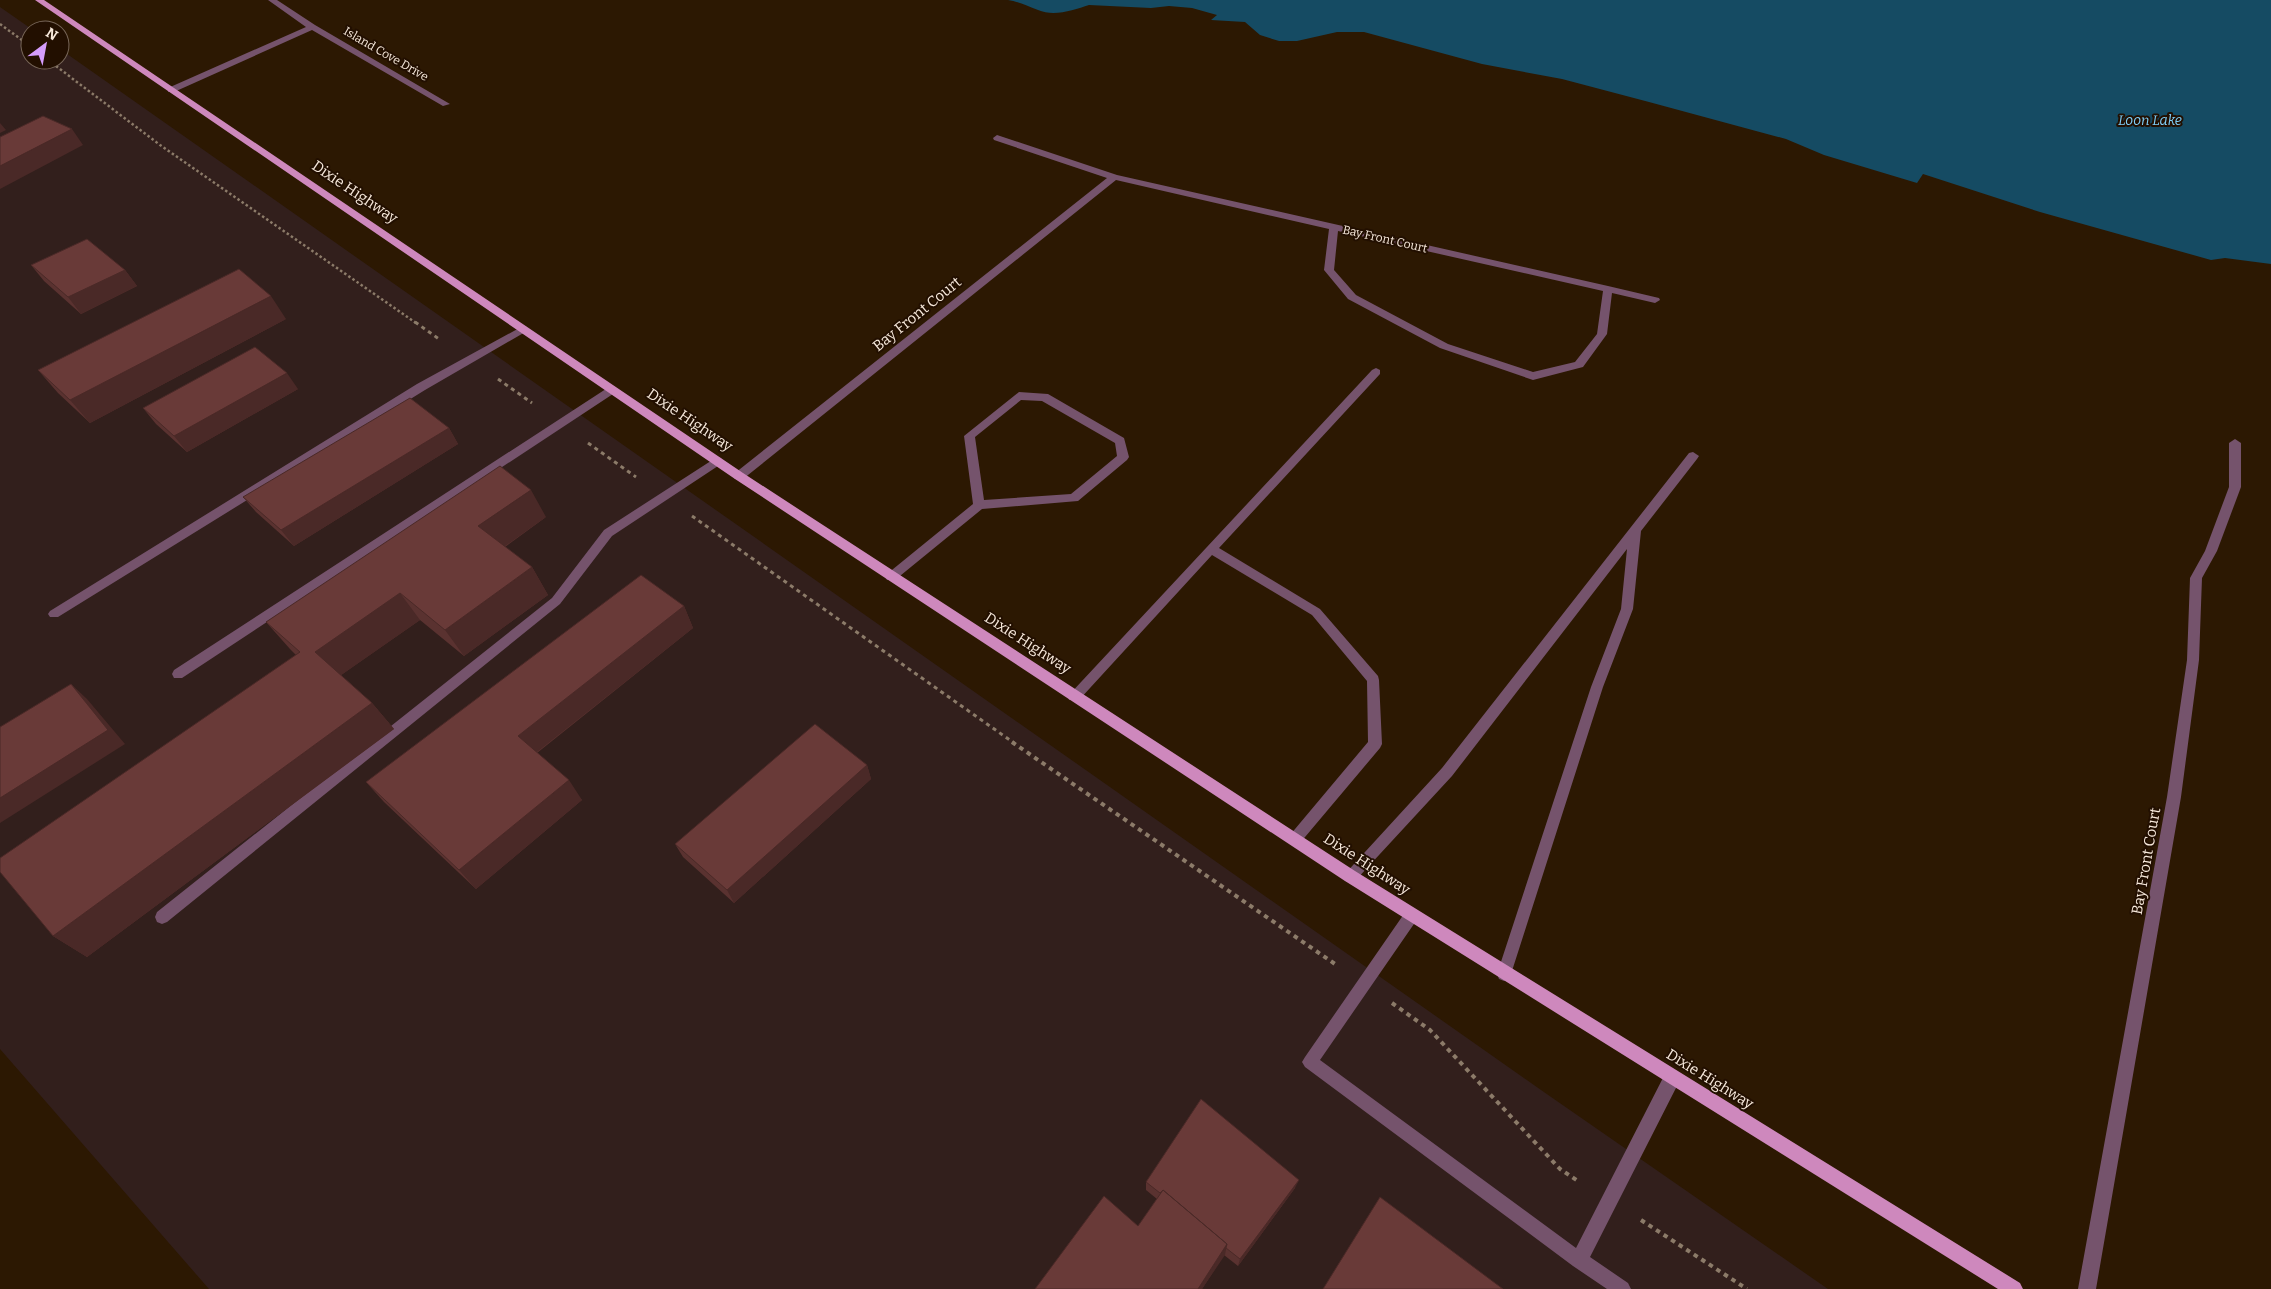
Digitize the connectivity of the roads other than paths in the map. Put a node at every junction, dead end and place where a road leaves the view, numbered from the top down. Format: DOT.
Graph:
graph roads {
  1 [pos="39,0"];
  2 [pos="272,0"];
  3 [pos="312,26"];
  4 [pos="171,90"];
  5 [pos="446,104"];
  6 [pos="996,138"];
  7 [pos="1114,177"];
  8 [pos="1334,227"];
  9 [pos="1608,289"];
  10 [pos="1655,300"];
  11 [pos="523,329"];
  12 [pos="1376,372"];
  13 [pos="612,389"];
  14 [pos="2235,443"];
  15 [pos="1693,456"];
  16 [pos="717,461"];
  17 [pos="739,476"];
  18 [pos="979,505"];
  19 [pos="1635,531"];
  20 [pos="1211,549"];
  21 [pos="891,577"];
  22 [pos="54,614"];
  23 [pos="178,674"];
  24 [pos="1074,696"];
  25 [pos="1295,839"];
  26 [pos="1350,876"];
  27 [pos="162,916"];
  28 [pos="1411,916"];
  29 [pos="1504,974"];
  30 [pos="1672,1078"];
  31 [pos="1579,1260"];
  32 [pos="1622,1289"];
  33 [pos="2014,1289"];
  34 [pos="2087,1289"];
  1 -- 4 [label="main road, Dixie Highway"];
  2 -- 3 [label="street, Island Cove Drive"];
  3 -- 4 [label="street"];
  3 -- 5 [label="street, Island Cove Drive"];
  4 -- 11 [label="main road, Dixie Highway"];
  6 -- 7 [label="street, Bay Front Court"];
  7 -- 8 [label="street, Bay Front Court"];
  7 -- 17 [label="street, Bay Front Court"];
  8 -- 9 [label="street, Bay Front Court"];
  8 -- 9 [label="street"];
  9 -- 10 [label="street, Bay Front Court"];
  11 -- 13 [label="main road, Dixie Highway"];
  11 -- 22 [label="street"];
  12 -- 20 [label="street"];
  13 -- 16 [label="main road, Dixie Highway"];
  13 -- 23 [label="street"];
  14 -- 34 [label="street, Bay Front Court"];
  15 -- 19 [label="street"];
  16 -- 17 [label="main road, Dixie Highway"];
  16 -- 27 [label="street"];
  17 -- 21 [label="main road, Dixie Highway"];
  18 -- 18 [label="street"];
  18 -- 21 [label="street"];
  19 -- 26 [label="street"];
  19 -- 29 [label="street"];
  20 -- 24 [label="street"];
  20 -- 25 [label="street"];
  21 -- 24 [label="main road, Dixie Highway"];
  24 -- 25 [label="main road, Dixie Highway"];
  25 -- 26 [label="main road, Dixie Highway"];
  26 -- 28 [label="main road, Dixie Highway"];
  28 -- 29 [label="main road, Dixie Highway"];
  28 -- 31 [label="street"];
  29 -- 30 [label="main road, Dixie Highway"];
  30 -- 31 [label="street"];
  30 -- 33 [label="main road, Dixie Highway"];
  31 -- 32 [label="street"];
}
